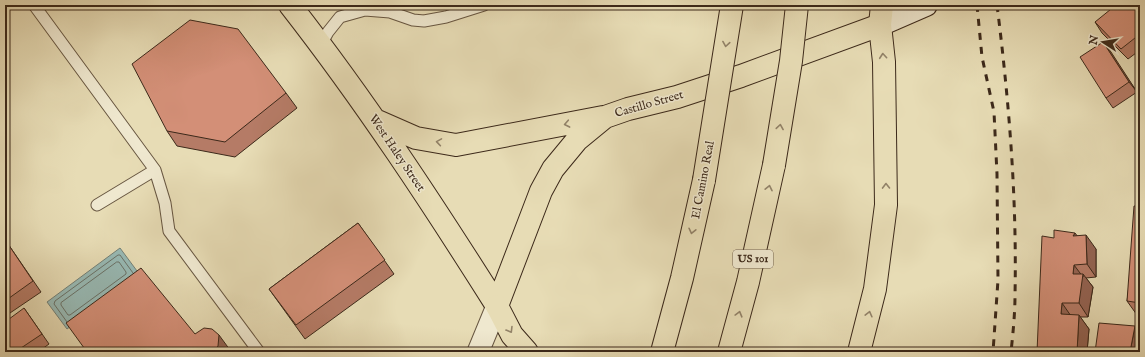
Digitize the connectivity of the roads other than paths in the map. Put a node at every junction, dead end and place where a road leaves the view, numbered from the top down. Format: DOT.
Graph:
graph roads {
  1 [pos="34,5"];
  2 [pos="290,5"];
  3 [pos="484,5"];
  4 [pos="732,5"];
  5 [pos="797,5"];
  6 [pos="926,5"];
  7 [pos="881,15"];
  8 [pos="321,45"];
  9 [pos="605,117"];
  10 [pos="375,120"];
  11 [pos="154,170"];
  12 [pos="97,205"];
  13 [pos="497,306"];
  14 [pos="259,352"];
  15 [pos="478,352"];
  16 [pos="527,352"];
  17 [pos="662,352"];
  18 [pos="729,352"];
  19 [pos="859,352"];
  1 -- 11 [label="lane"];
  2 -- 8 [label="main road, West Haley Street"];
  3 -- 8 [label="lane"];
  4 -- 17 [label="main road, El Camino Real, one-way, bridge"];
  18 -- 5 [label="main road, US 101, one-way, bridge"];
  6 -- 7 [label="main road, Castillo Street"];
  7 -- 9 [label="main road, Castillo Street"];
  19 -- 7 [label="main road, one-way"];
  8 -- 10 [label="main road, West Haley Street"];
  9 -- 10 [label="main road, one-way"];
  9 -- 13 [label="main road, Castillo Street"];
  10 -- 13 [label="main road, West Haley Street"];
  11 -- 12 [label="lane"];
  11 -- 14 [label="lane"];
  13 -- 15 [label="street, Castillo Street"];
  13 -- 16 [label="main road, West Haley Street, one-way"];
}
